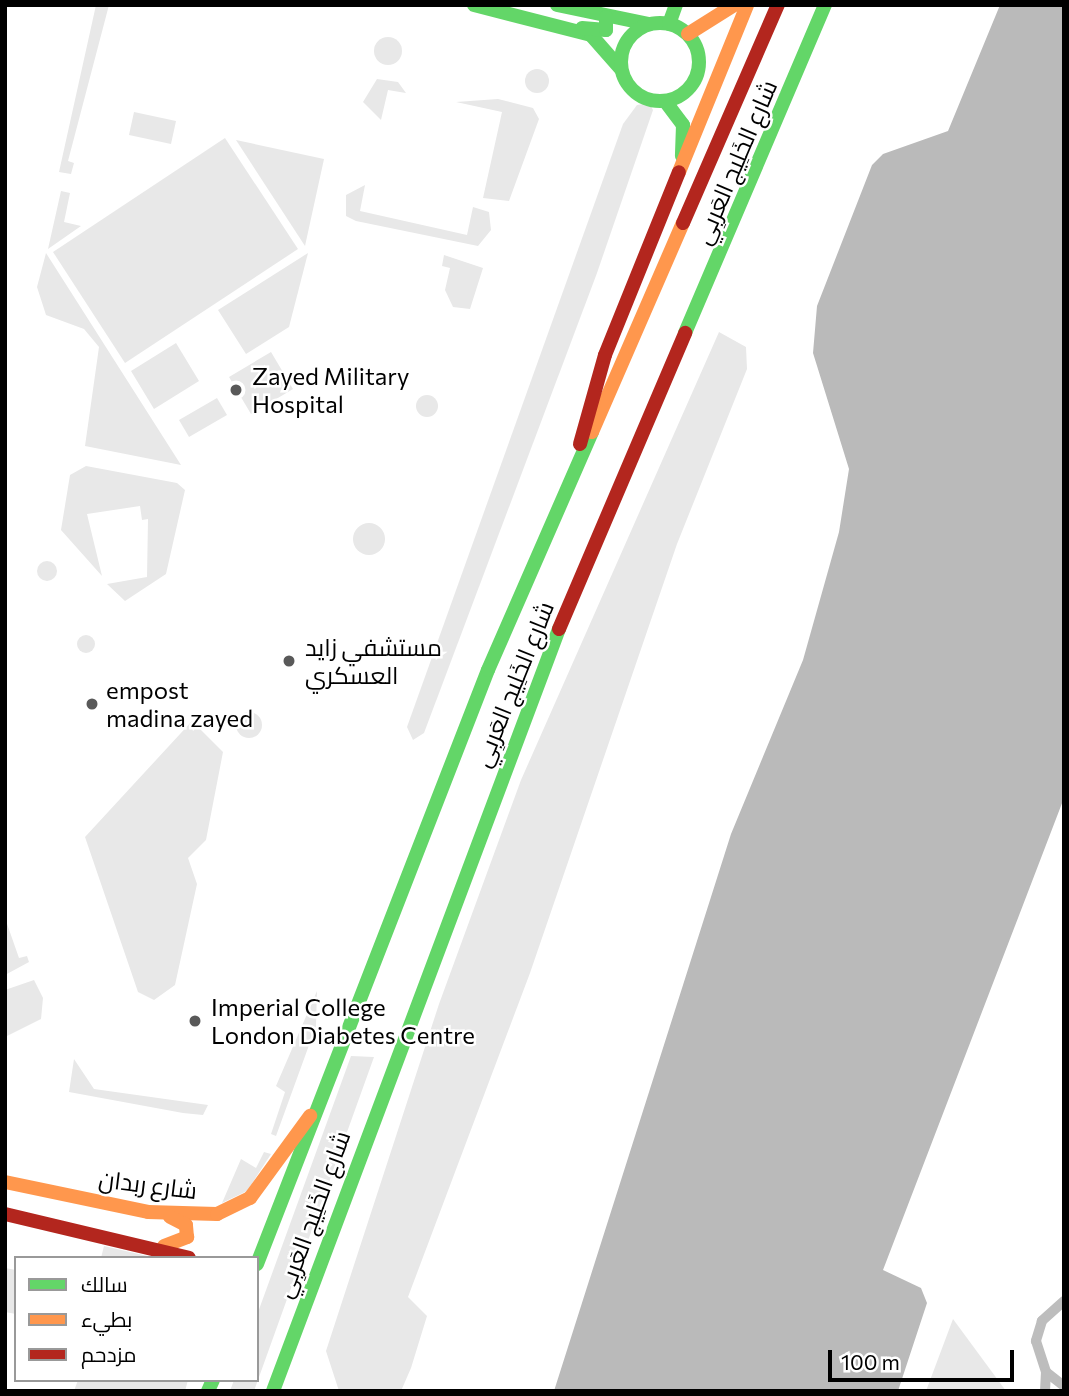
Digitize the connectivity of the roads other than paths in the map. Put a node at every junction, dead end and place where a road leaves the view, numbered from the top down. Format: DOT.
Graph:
graph roads {
  1 [pos="474,5"];
  2 [pos="556,5"];
  3 [pos="676,5"];
  4 [pos="734,5"];
  5 [pos="747,5"];
  6 [pos="778,5"];
  7 [pos="825,5"];
  8 [pos="606,17"];
  9 [pos="557,24"];
  10 [pos="669,24"];
  11 [pos="650,25"];
  12 [pos="688,34"];
  13 [pos="622,71"];
  14 [pos="665,101"];
  15 [pos="671,195"];
  16 [pos="577,458"];
  17 [pos="319,1103"];
  18 [pos="5,1182"];
  19 [pos="148,1212"];
  20 [pos="5,1214"];
  21 [pos="161,1246"];
  22 [pos="184,1256"];
  23 [pos="259,1259"];
  24 [pos="1064,1301"];
  25 [pos="1046,1372"];
  26 [pos="1064,1386"];
  27 [pos="273,1391"];
  28 [pos="1045,1391"];
  1 -- 9 [label="main road"];
  2 -- 8 [label="main road"];
  3 -- 10 [label="main road"];
  4 -- 12 [label="main road"];
  5 -- 15 [label="main road"];
  6 -- 16 [label="main road, شارع الخَلِيج العَربِي"];
  7 -- 27 [label="main road, شارع الخَلِيج العَربِي"];
  8 -- 9 [label="main road"];
  8 -- 11 [label="main road"];
  9 -- 13 [label="main road"];
  10 -- 11 [label="main road"];
  10 -- 12 [label="main road"];
  11 -- 13 [label="main road"];
  12 -- 14 [label="main road"];
  13 -- 14 [label="main road"];
  14 -- 15 [label="main road"];
  15 -- 16 [label="main road"];
  16 -- 17 [label="main road, شارع الخَلِيج العَربِي"];
  17 -- 19 [label="main road, شارع ربدان"];
  17 -- 23 [label="main road, شارع الخَلِيج العَربِي"];
  18 -- 19 [label="main road, شارع ربدان"];
  19 -- 21 [label="main road"];
  20 -- 21 [label="main road"];
  21 -- 22 [label="main road"];
  24 -- 25 [label="street"];
  25 -- 26 [label="street"];
  25 -- 28 [label="street"];
}
